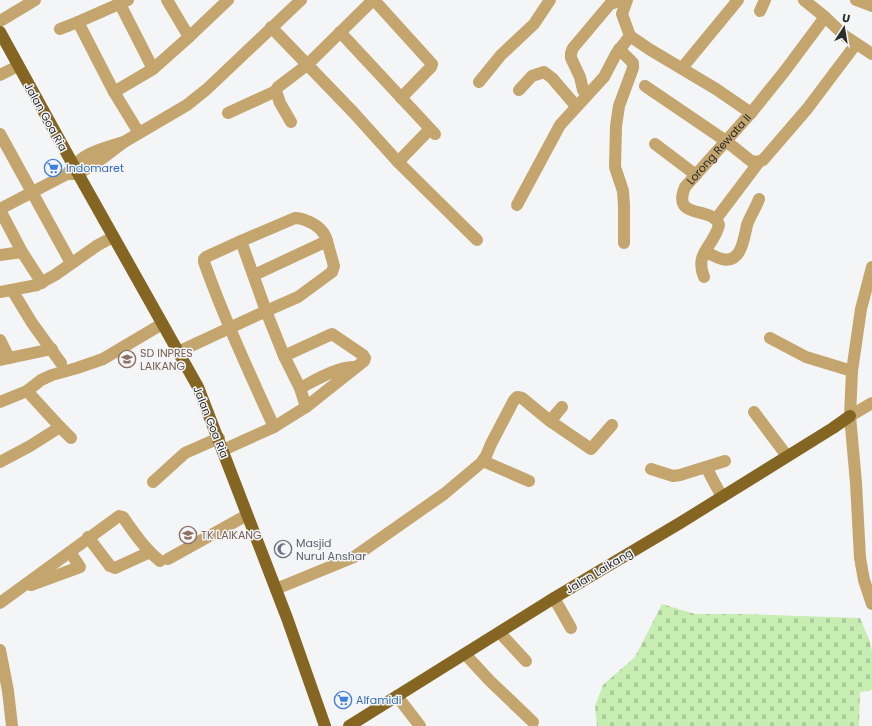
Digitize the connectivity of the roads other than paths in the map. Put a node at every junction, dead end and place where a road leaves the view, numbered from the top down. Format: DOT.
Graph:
graph roads {
  1 [pos="35,0"];
  2 [pos="167,0"];
  3 [pos="228,0"];
  4 [pos="301,0"];
  5 [pos="373,0"];
  6 [pos="550,0"];
  7 [pos="622,0"];
  8 [pos="627,0"];
  9 [pos="738,0"];
  10 [pos="765,0"];
  11 [pos="856,0"];
  12 [pos="807,1"];
  13 [pos="124,2"];
  14 [pos="872,6"];
  15 [pos="760,11"];
  16 [pos="825,17"];
  17 [pos="0,21"];
  18 [pos="78,22"];
  19 [pos="271,27"];
  20 [pos="60,29"];
  21 [pos="340,32"];
  22 [pos="630,36"];
  23 [pos="189,37"];
  24 [pos="2,39"];
  25 [pos="856,44"];
  26 [pos="619,49"];
  27 [pos="872,54"];
  28 [pos="307,65"];
  29 [pos="18,66"];
  30 [pos="682,68"];
  31 [pos="153,69"];
  32 [pos="0,75"];
  33 [pos="479,82"];
  34 [pos="645,86"];
  35 [pos="276,90"];
  36 [pos="519,90"];
  37 [pos="114,92"];
  38 [pos="587,95"];
  39 [pos="400,98"];
  40 [pos="576,106"];
  41 [pos="228,113"];
  42 [pos="751,113"];
  43 [pos="291,122"];
  44 [pos="139,133"];
  45 [pos="0,134"];
  46 [pos="726,141"];
  47 [pos="655,144"];
  48 [pos="398,162"];
  49 [pos="759,162"];
  50 [pos="73,171"];
  51 [pos="696,175"];
  52 [pos="33,192"];
  53 [pos="760,199"];
  54 [pos="517,205"];
  55 [pos="0,210"];
  56 [pos="716,219"];
  57 [pos="113,237"];
  58 [pos="477,240"];
  59 [pos="241,241"];
  60 [pos="327,241"];
  61 [pos="624,243"];
  62 [pos="22,252"];
  63 [pos="705,252"];
  64 [pos="0,255"];
  65 [pos="71,263"];
  66 [pos="872,267"];
  67 [pos="254,276"];
  68 [pos="704,277"];
  69 [pos="42,283"];
  70 [pos="6,291"];
  71 [pos="266,311"];
  72 [pos="162,324"];
  73 [pos="229,328"];
  74 [pos="770,338"];
  75 [pos="0,340"];
  76 [pos="52,349"];
  77 [pos="178,352"];
  78 [pos="284,356"];
  79 [pos="4,359"];
  80 [pos="62,364"];
  81 [pos="355,368"];
  82 [pos="852,371"];
  83 [pos="300,388"];
  84 [pos="27,392"];
  85 [pos="0,402"];
  86 [pos="872,403"];
  87 [pos="306,407"];
  88 [pos="562,407"];
  89 [pos="754,412"];
  90 [pos="850,416"];
  91 [pos="550,421"];
  92 [pos="612,425"];
  93 [pos="60,427"];
  94 [pos="274,427"];
  95 [pos="71,438"];
  96 [pos="219,438"];
  97 [pos="223,450"];
  98 [pos="787,456"];
  99 [pos="483,461"];
  100 [pos="725,461"];
  101 [pos="0,462"];
  102 [pos="706,467"];
  103 [pos="651,469"];
  104 [pos="529,481"];
  105 [pos="153,482"];
  106 [pos="722,497"];
  107 [pos="247,515"];
  108 [pos="88,537"];
  109 [pos="70,552"];
  110 [pos="150,552"];
  111 [pos="24,586"];
  112 [pos="276,589"];
  113 [pos="554,598"];
  114 [pos="0,603"];
  115 [pos="872,604"];
  116 [pos="571,628"];
  117 [pos="500,633"];
  118 [pos="0,650"];
  119 [pos="465,654"];
  120 [pos="526,661"];
  121 [pos="4,693"];
  122 [pos="397,696"];
  123 [pos="533,722"];
  124 [pos="12,726"];
  125 [pos="326,726"];
  126 [pos="349,726"];
  127 [pos="420,726"];
  1 -- 17 [label="street"];
  2 -- 23 [label="street"];
  3 -- 23 [label="street"];
  4 -- 19 [label="street"];
  5 -- 21 [label="street"];
  5 -- 39 [label="street"];
  6 -- 33 [label="street"];
  7 -- 38 [label="street"];
  8 -- 22 [label="street"];
  9 -- 30 [label="street"];
  10 -- 15 [label="street"];
  11 -- 14 [label="street"];
  12 -- 16 [label="street"];
  13 -- 18 [label="street"];
  13 -- 31 [label="street"];
  16 -- 25 [label="street"];
  16 -- 42 [label="street, Lorong Rewata II"];
  18 -- 20 [label="street"];
  18 -- 37 [label="street"];
  19 -- 28 [label="street"];
  19 -- 44 [label="street"];
  21 -- 28 [label="street"];
  21 -- 39 [label="street"];
  22 -- 26 [label="street"];
  22 -- 30 [label="street"];
  23 -- 31 [label="street"];
  24 -- 29 [label="main road, Jalan Goa Ria"];
  25 -- 27 [label="street"];
  25 -- 49 [label="street"];
  26 -- 38 [label="street"];
  26 -- 61 [label="street"];
  28 -- 35 [label="street"];
  28 -- 48 [label="street"];
  29 -- 32 [label="street"];
  29 -- 50 [label="main road, Jalan Goa Ria"];
  30 -- 42 [label="street"];
  31 -- 37 [label="street"];
  34 -- 46 [label="street"];
  35 -- 41 [label="street"];
  35 -- 43 [label="street"];
  36 -- 40 [label="street"];
  37 -- 44 [label="street"];
  38 -- 40 [label="street"];
  39 -- 48 [label="street"];
  40 -- 54 [label="street"];
  42 -- 46 [label="street, Lorong Rewata II"];
  44 -- 50 [label="street"];
  45 -- 52 [label="street"];
  46 -- 49 [label="street"];
  46 -- 51 [label="street, Lorong Rewata II"];
  47 -- 51 [label="street"];
  48 -- 58 [label="street"];
  49 -- 56 [label="street"];
  50 -- 52 [label="street"];
  50 -- 57 [label="main road, Jalan Goa Ria"];
  51 -- 56 [label="street, Lorong Rewata II"];
  52 -- 55 [label="street"];
  52 -- 65 [label="street"];
  53 -- 63 [label="street"];
  55 -- 62 [label="street"];
  56 -- 63 [label="street"];
  57 -- 65 [label="street"];
  57 -- 72 [label="main road, Jalan Goa Ria"];
  59 -- 60 [label="street"];
  59 -- 67 [label="street"];
  59 -- 73 [label="street"];
  60 -- 67 [label="street"];
  60 -- 71 [label="street"];
  62 -- 64 [label="street"];
  62 -- 69 [label="street"];
  63 -- 68 [label="street"];
  65 -- 69 [label="street"];
  66 -- 82 [label="street"];
  67 -- 71 [label="street"];
  69 -- 70 [label="street"];
  70 -- 76 [label="street"];
  71 -- 73 [label="street"];
  71 -- 78 [label="street"];
  72 -- 77 [label="main road, Jalan Goa Ria"];
  72 -- 84 [label="street"];
  73 -- 77 [label="street"];
  73 -- 94 [label="street"];
  74 -- 82 [label="street"];
  75 -- 79 [label="street"];
  76 -- 79 [label="street"];
  76 -- 80 [label="street"];
  77 -- 96 [label="main road, Jalan Goa Ria"];
  78 -- 81 [label="street"];
  78 -- 83 [label="street"];
  81 -- 83 [label="street"];
  81 -- 87 [label="street"];
  82 -- 90 [label="street"];
  83 -- 87 [label="street"];
  84 -- 85 [label="street"];
  84 -- 93 [label="street"];
  86 -- 90 [label="street"];
  87 -- 94 [label="street"];
  88 -- 91 [label="street"];
  89 -- 98 [label="street"];
  90 -- 98 [label="main road, Jalan Laikang"];
  90 -- 115 [label="street"];
  91 -- 92 [label="street"];
  91 -- 99 [label="street"];
  93 -- 95 [label="street"];
  93 -- 101 [label="street"];
  94 -- 97 [label="street"];
  96 -- 97 [label="main road, Jalan Goa Ria"];
  96 -- 105 [label="street"];
  97 -- 107 [label="main road, Jalan Goa Ria"];
  98 -- 106 [label="main road, Jalan Laikang"];
  99 -- 104 [label="street"];
  99 -- 112 [label="street"];
  100 -- 102 [label="street"];
  102 -- 103 [label="street"];
  102 -- 106 [label="street"];
  106 -- 113 [label="main road, Jalan Laikang"];
  107 -- 110 [label="street"];
  107 -- 112 [label="main road, Jalan Goa Ria"];
  108 -- 109 [label="street"];
  108 -- 110 [label="street"];
  108 -- 110 [label="street"];
  109 -- 111 [label="street"];
  109 -- 111 [label="street"];
  111 -- 114 [label="street"];
  112 -- 125 [label="main road, Jalan Goa Ria"];
  113 -- 116 [label="street"];
  113 -- 117 [label="main road, Jalan Laikang"];
  117 -- 119 [label="main road, Jalan Laikang"];
  117 -- 120 [label="street"];
  118 -- 121 [label="street"];
  119 -- 122 [label="main road, Jalan Laikang"];
  119 -- 123 [label="street"];
  121 -- 124 [label="street"];
  122 -- 126 [label="main road, Jalan Laikang"];
  122 -- 127 [label="street"];
}
